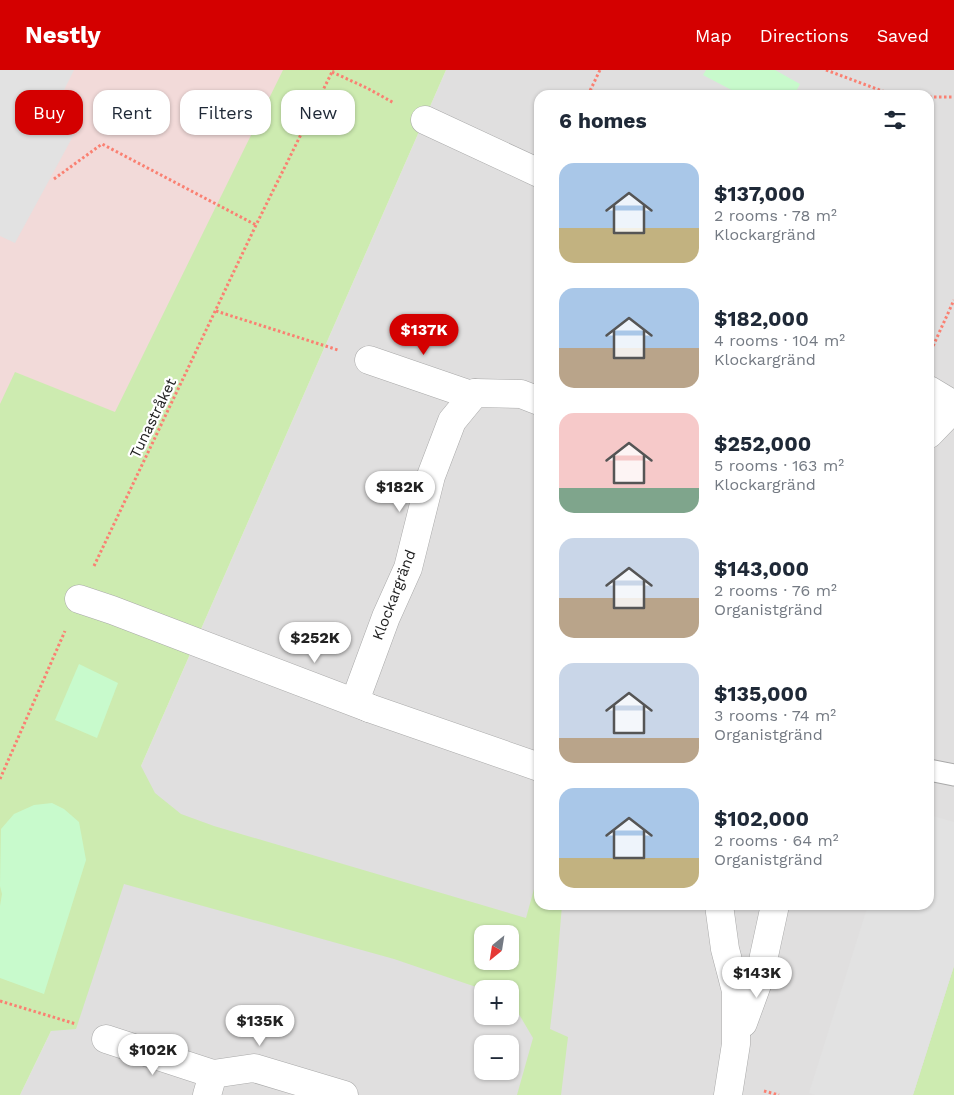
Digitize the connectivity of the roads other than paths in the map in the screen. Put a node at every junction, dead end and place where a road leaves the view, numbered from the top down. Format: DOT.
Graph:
graph roads {
  1 [pos="425,120"];
  2 [pos="534,171"];
  3 [pos="369,360"];
  4 [pos="475,393"];
  5 [pos="934,393"];
  6 [pos="534,399"];
  7 [pos="954,407"];
  8 [pos="934,429"];
  9 [pos="79,599"];
  10 [pos="369,708"];
  11 [pos="534,765"];
  12 [pos="934,771"];
  13 [pos="954,775"];
  14 [pos="719,910"];
  15 [pos="774,910"];
  16 [pos="106,1039"];
  17 [pos="736,1044"];
  18 [pos="210,1084"];
  19 [pos="344,1095"];
  20 [pos="728,1095"];
  1 -- 2 [label="street"];
  3 -- 4 [label="street"];
  4 -- 6 [label="street"];
  4 -- 10 [label="street, Klockargränd"];
  5 -- 7 [label="street"];
  7 -- 8 [label="street"];
  9 -- 10 [label="street"];
  10 -- 11 [label="street"];
  12 -- 13 [label="lane"];
  14 -- 17 [label="street"];
  15 -- 17 [label="street"];
  16 -- 18 [label="street"];
  17 -- 20 [label="street"];
  18 -- 19 [label="street"];
}
